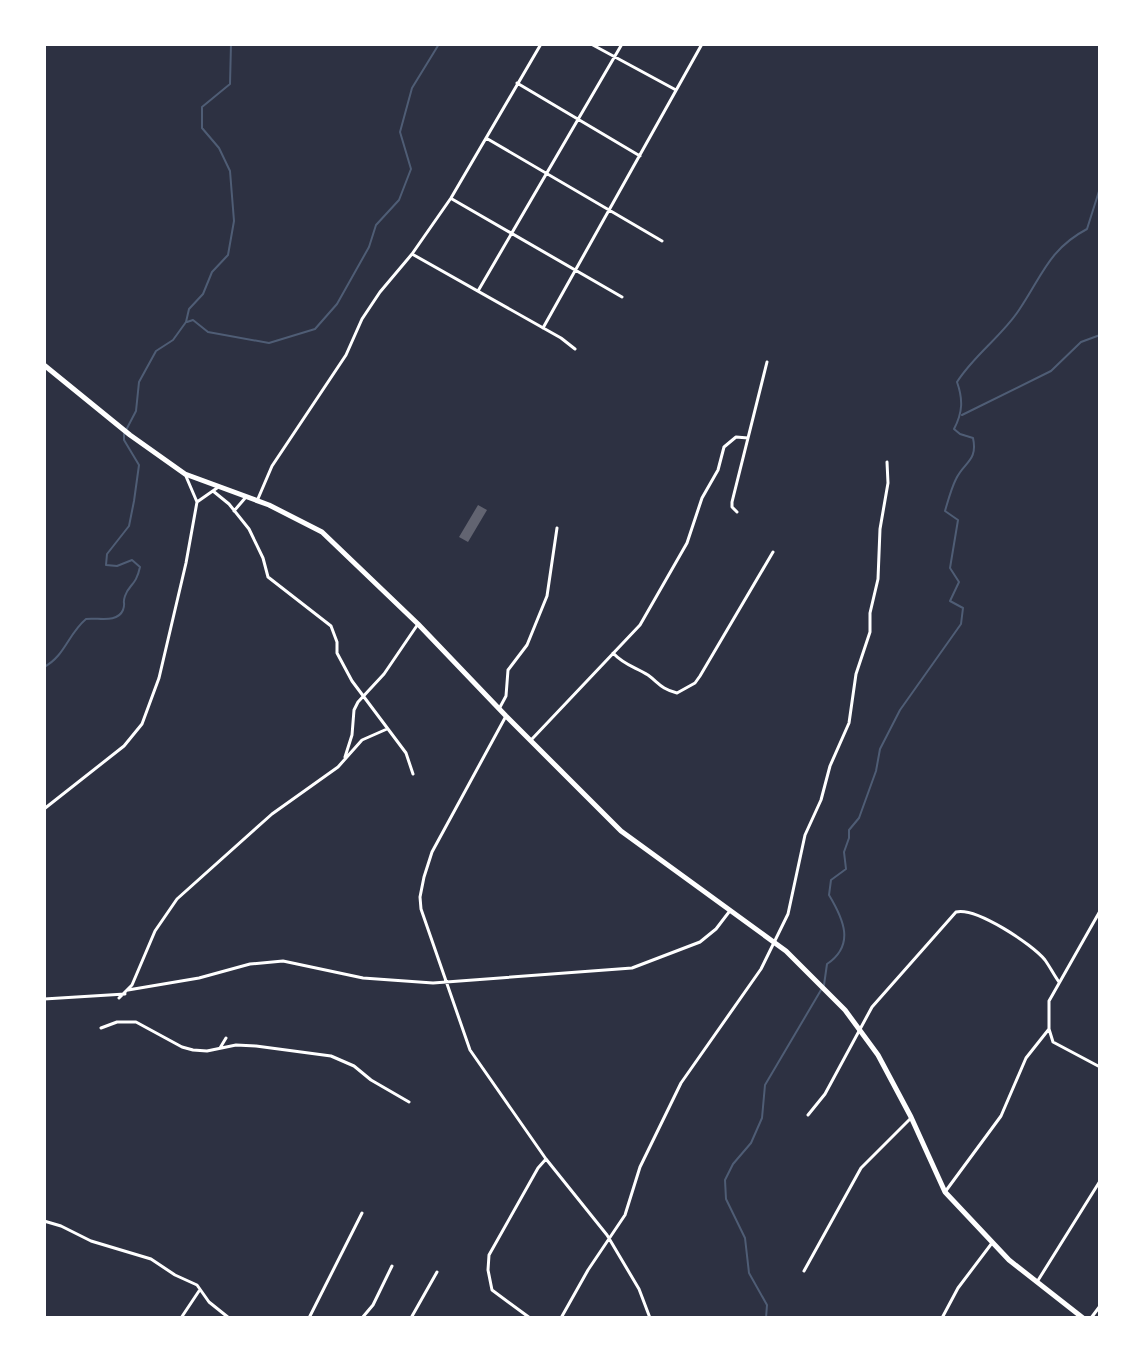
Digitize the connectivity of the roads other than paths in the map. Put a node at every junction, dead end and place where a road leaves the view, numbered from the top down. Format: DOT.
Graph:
graph roads {
  1 [pos="541,44"];
  2 [pos="591,44"];
  3 [pos="622,44"];
  4 [pos="702,44"];
  5 [pos="615,57"];
  6 [pos="517,83"];
  7 [pos="676,90"];
  8 [pos="579,119"];
  9 [pos="486,138"];
  10 [pos="640,156"];
  11 [pos="547,174"];
  12 [pos="451,198"];
  13 [pos="609,210"];
  14 [pos="512,233"];
  15 [pos="662,241"];
  16 [pos="412,254"];
  17 [pos="576,270"];
  18 [pos="478,291"];
  19 [pos="622,297"];
  20 [pos="543,328"];
  21 [pos="575,349"];
  22 [pos="767,362"];
  23 [pos="44,365"];
  24 [pos="748,438"];
  25 [pos="887,462"];
  26 [pos="185,474"];
  27 [pos="216,489"];
  28 [pos="246,497"];
  29 [pos="257,501"];
  30 [pos="197,502"];
  31 [pos="234,511"];
  32 [pos="737,512"];
  33 [pos="557,528"];
  34 [pos="773,552"];
  35 [pos="418,624"];
  36 [pos="613,653"];
  37 [pos="364,697"];
  38 [pos="499,709"];
  39 [pos="506,716"];
  40 [pos="387,729"];
  41 [pos="532,740"];
  42 [pos="345,758"];
  43 [pos="413,774"];
  44 [pos="44,809"];
  45 [pos="1100,911"];
  46 [pos="729,912"];
  47 [pos="775,942"];
  48 [pos="445,982"];
  49 [pos="1059,982"];
  50 [pos="126,992"];
  51 [pos="119,998"];
  52 [pos="44,999"];
  53 [pos="101,1028"];
  54 [pos="859,1028"];
  55 [pos="1049,1029"];
  56 [pos="226,1038"];
  57 [pos="220,1048"];
  58 [pos="1100,1067"];
  59 [pos="409,1102"];
  60 [pos="808,1115"];
  61 [pos="911,1117"];
  62 [pos="546,1159"];
  63 [pos="1100,1181"];
  64 [pos="945,1192"];
  65 [pos="362,1213"];
  66 [pos="44,1221"];
  67 [pos="609,1238"];
  68 [pos="992,1243"];
  69 [pos="392,1266"];
  70 [pos="804,1271"];
  71 [pos="437,1272"];
  72 [pos="1037,1282"];
  73 [pos="200,1289"];
  74 [pos="1100,1306"];
  75 [pos="1072,1309"];
  76 [pos="181,1318"];
  77 [pos="229,1318"];
  78 [pos="309,1318"];
  79 [pos="362,1318"];
  80 [pos="411,1318"];
  81 [pos="530,1318"];
  82 [pos="561,1318"];
  83 [pos="650,1318"];
  84 [pos="942,1318"];
  85 [pos="1067,1318"];
  86 [pos="1083,1318"];
  87 [pos="1091,1318"];
  1 -- 6 [label="street"];
  2 -- 5 [label="street"];
  3 -- 5 [label="street"];
  4 -- 7 [label="street"];
  5 -- 7 [label="street"];
  5 -- 8 [label="street"];
  6 -- 8 [label="street"];
  6 -- 9 [label="street"];
  7 -- 10 [label="street"];
  8 -- 10 [label="street"];
  8 -- 11 [label="street"];
  9 -- 11 [label="street"];
  9 -- 12 [label="street"];
  10 -- 13 [label="street"];
  11 -- 13 [label="street"];
  11 -- 14 [label="street"];
  12 -- 14 [label="street"];
  12 -- 16 [label="street"];
  13 -- 15 [label="street"];
  13 -- 17 [label="street"];
  14 -- 17 [label="street"];
  14 -- 18 [label="street"];
  16 -- 18 [label="street"];
  16 -- 29 [label="street"];
  17 -- 19 [label="street"];
  17 -- 20 [label="street"];
  18 -- 20 [label="street"];
  20 -- 21 [label="street"];
  22 -- 24 [label="street"];
  23 -- 26 [label="highway"];
  24 -- 32 [label="street"];
  24 -- 36 [label="street"];
  25 -- 47 [label="street"];
  26 -- 27 [label="highway"];
  26 -- 30 [label="street"];
  27 -- 28 [label="highway"];
  27 -- 30 [label="street"];
  27 -- 31 [label="street"];
  28 -- 29 [label="highway"];
  28 -- 31 [label="street"];
  29 -- 35 [label="highway"];
  30 -- 44 [label="street"];
  31 -- 37 [label="street"];
  33 -- 38 [label="street"];
  34 -- 36 [label="street"];
  35 -- 37 [label="street"];
  35 -- 38 [label="highway"];
  36 -- 41 [label="street"];
  37 -- 40 [label="street"];
  37 -- 42 [label="street"];
  38 -- 39 [label="highway"];
  39 -- 41 [label="highway"];
  39 -- 48 [label="street"];
  40 -- 42 [label="street"];
  40 -- 43 [label="street"];
  41 -- 46 [label="highway"];
  42 -- 50 [label="street"];
  45 -- 49 [label="street"];
  46 -- 47 [label="highway"];
  46 -- 48 [label="street"];
  47 -- 54 [label="highway"];
  47 -- 67 [label="street"];
  48 -- 50 [label="street"];
  48 -- 62 [label="street"];
  49 -- 54 [label="street"];
  49 -- 55 [label="street"];
  50 -- 51 [label="street"];
  50 -- 52 [label="street"];
  53 -- 57 [label="street"];
  54 -- 60 [label="street"];
  54 -- 61 [label="highway"];
  55 -- 58 [label="street"];
  55 -- 64 [label="street"];
  56 -- 57 [label="street"];
  57 -- 59 [label="street"];
  61 -- 64 [label="highway"];
  61 -- 70 [label="street"];
  62 -- 67 [label="street"];
  62 -- 81 [label="street"];
  63 -- 72 [label="street"];
  64 -- 68 [label="highway"];
  65 -- 78 [label="street"];
  66 -- 73 [label="street"];
  67 -- 82 [label="street"];
  67 -- 83 [label="street"];
  68 -- 72 [label="highway"];
  68 -- 84 [label="street"];
  69 -- 79 [label="street"];
  71 -- 80 [label="street"];
  72 -- 75 [label="highway"];
  73 -- 76 [label="street"];
  73 -- 77 [label="street"];
  74 -- 87 [label="street"];
  75 -- 85 [label="street"];
  75 -- 86 [label="highway"];
}
